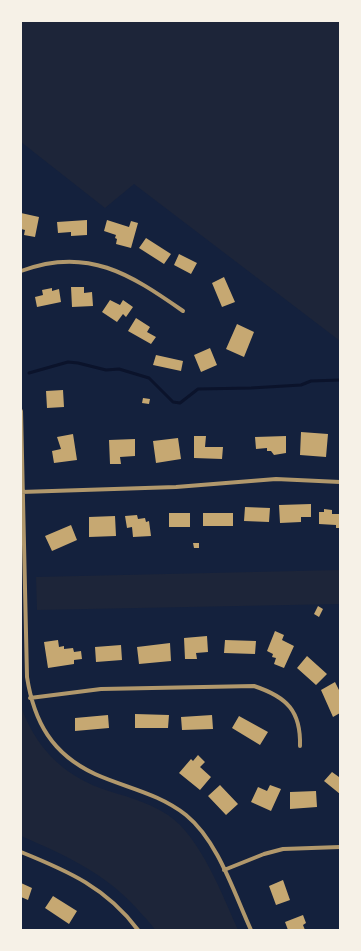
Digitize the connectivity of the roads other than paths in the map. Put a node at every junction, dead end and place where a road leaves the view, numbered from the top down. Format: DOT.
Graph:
graph roads {
  1 [pos="21,271"];
  2 [pos="183,311"];
  3 [pos="21,411"];
  4 [pos="340,482"];
  5 [pos="21,492"];
  6 [pos="30,698"];
  7 [pos="300,746"];
  8 [pos="340,847"];
  9 [pos="21,852"];
  10 [pos="224,870"];
  11 [pos="138,930"];
  12 [pos="251,930"];
  1 -- 2 [label="street"];
  3 -- 5 [label="street"];
  4 -- 5 [label="street"];
  5 -- 6 [label="street"];
  6 -- 7 [label="street"];
  6 -- 10 [label="street"];
  8 -- 10 [label="street"];
  9 -- 11 [label="street"];
  10 -- 12 [label="street"];
}
